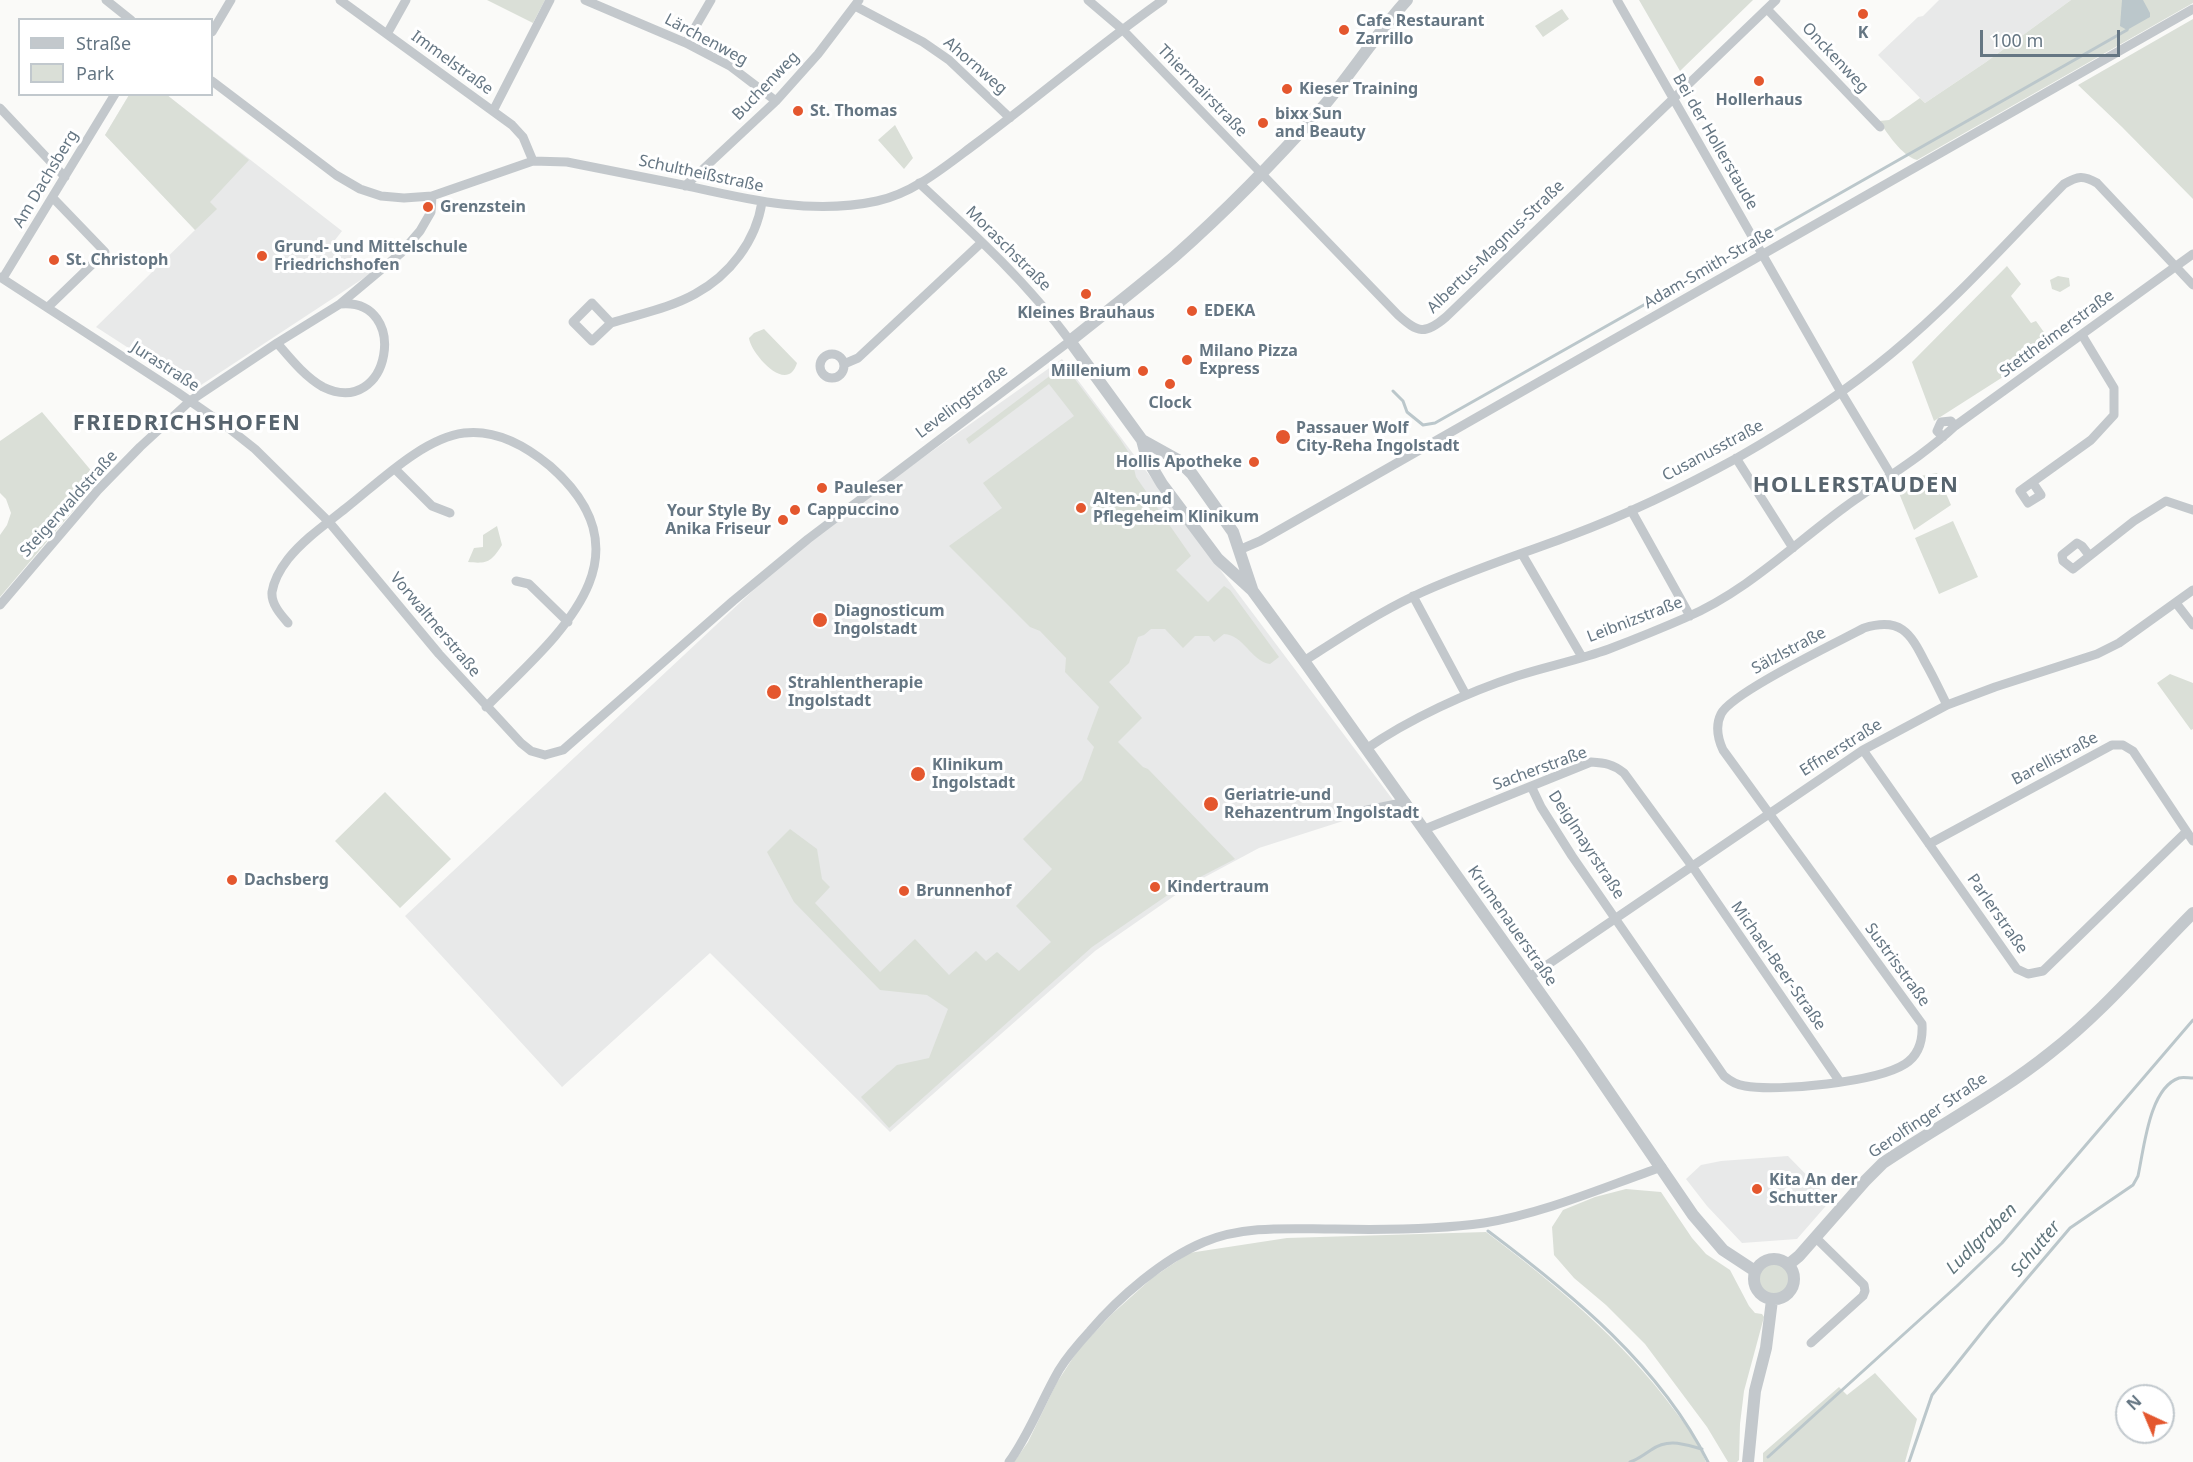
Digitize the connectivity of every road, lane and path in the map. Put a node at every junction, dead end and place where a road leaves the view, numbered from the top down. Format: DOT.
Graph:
graph roads {
  1 [pos="106,0"];
  2 [pos="231,0"];
  3 [pos="340,0"];
  4 [pos="406,0"];
  5 [pos="550,0"];
  6 [pos="585,0"];
  7 [pos="711,0"];
  8 [pos="1088,0"];
  9 [pos="1163,0"];
  10 [pos="1398,0"];
  11 [pos="1407,0"];
  12 [pos="1617,0"];
  13 [pos="1776,0"];
  14 [pos="857,3"];
  15 [pos="1767,9"];
  16 [pos="2193,9"];
  17 [pos="128,18"];
  18 [pos="1387,22"];
  19 [pos="1122,29"];
  20 [pos="213,30"];
  21 [pos="387,34"];
  22 [pos="686,43"];
  23 [pos="213,82"];
  24 [pos="114,96"];
  25 [pos="1673,98"];
  26 [pos="776,100"];
  27 [pos="0,108"];
  28 [pos="493,111"];
  29 [pos="1010,118"];
  30 [pos="1880,127"];
  31 [pos="533,161"];
  32 [pos="1261,173"];
  33 [pos="65,177"];
  34 [pos="919,183"];
  35 [pos="685,186"];
  36 [pos="432,195"];
  37 [pos="53,198"];
  38 [pos="762,202"];
  39 [pos="981,243"];
  40 [pos="2193,254"];
  41 [pos="1762,255"];
  42 [pos="2176,267"];
  43 [pos="2,278"];
  44 [pos="2193,285"];
  45 [pos="340,304"];
  46 [pos="48,307"];
  47 [pos="611,323"];
  48 [pos="2082,335"];
  49 [pos="1071,341"];
  50 [pos="277,343"];
  51 [pos="844,364"];
  52 [pos="1841,392"];
  53 [pos="190,401"];
  54 [pos="1142,440"];
  55 [pos="1172,457"];
  56 [pos="1736,458"];
  57 [pos="395,469"];
  58 [pos="1154,472"];
  59 [pos="1891,476"];
  60 [pos="2033,483"];
  61 [pos="1631,510"];
  62 [pos="2193,510"];
  63 [pos="450,513"];
  64 [pos="328,522"];
  65 [pos="1793,548"];
  66 [pos="1239,550"];
  67 [pos="1522,554"];
  68 [pos="2089,555"];
  69 [pos="1218,559"];
  70 [pos="516,580"];
  71 [pos="1252,590"];
  72 [pos="2193,590"];
  73 [pos="1413,596"];
  74 [pos="2176,603"];
  75 [pos="0,605"];
  76 [pos="1690,616"];
  77 [pos="568,622"];
  78 [pos="288,623"];
  79 [pos="2193,625"];
  80 [pos="1582,657"];
  81 [pos="1304,661"];
  82 [pos="1466,695"];
  83 [pos="1947,705"];
  84 [pos="486,707"];
  85 [pos="521,743"];
  86 [pos="1366,749"];
  87 [pos="1863,750"];
  88 [pos="1532,786"];
  89 [pos="1406,802"];
  90 [pos="1770,813"];
  91 [pos="1348,814"];
  92 [pos="1425,829"];
  93 [pos="2186,832"];
  94 [pos="2193,841"];
  95 [pos="1929,844"];
  96 [pos="1692,866"];
  97 [pos="2193,913"];
  98 [pos="1616,920"];
  99 [pos="1528,978"];
  100 [pos="1840,1082"];
  101 [pos="1662,1167"];
  102 [pos="1816,1238"];
  103 [pos="1788,1265"];
  104 [pos="1755,1271"];
  105 [pos="1772,1300"];
  106 [pos="1811,1342"];
  107 [pos="1009,1462"];
  108 [pos="1748,1462"];
  1 -- 17 [label="street"];
  2 -- 20 [label="street"];
  3 -- 21 [label="street, Immelstraße"];
  4 -- 21 [label="street"];
  5 -- 28 [label="street"];
  6 -- 22 [label="street, Lärchenweg"];
  7 -- 22 [label="street"];
  8 -- 19 [label="street, Thiermairstraße"];
  9 -- 19 [label="street, Schultheißstraße"];
  10 -- 18 [label="street, Levelingstraße"];
  11 -- 18 [label="street, Levelingstraße"];
  12 -- 25 [label="street, Bei der Hollerstaude"];
  13 -- 15 [label="street"];
  14 -- 26 [label="street, Buchenweg"];
  14 -- 29 [label="street, Ahornweg"];
  15 -- 25 [label="street"];
  15 -- 30 [label="street, Onckenweg"];
  16 -- 41 [label="street, Adam-Smith-Straße"];
  18 -- 32 [label="street, Levelingstraße"];
  19 -- 29 [label="street, Schultheißstraße"];
  19 -- 32 [label="street, Thiermairstraße"];
  21 -- 28 [label="street, Immelstraße"];
  22 -- 26 [label="street, Lärchenweg"];
  23 -- 36 [label="street, Schultheißstraße"];
  24 -- 33 [label="street, Am Dachsberg"];
  25 -- 32 [label="street, Albertus-Magnus-Straße"];
  25 -- 41 [label="street, Bei der Hollerstaude"];
  26 -- 35 [label="street, Buchenweg"];
  27 -- 33 [label="street"];
  28 -- 31 [label="street, Immelstraße"];
  29 -- 34 [label="street, Schultheißstraße"];
  31 -- 35 [label="street, Schultheißstraße"];
  31 -- 36 [label="street, Schultheißstraße"];
  32 -- 49 [label="street, Levelingstraße"];
  33 -- 37 [label="street, Am Dachsberg"];
  34 -- 38 [label="street, Schultheißstraße"];
  34 -- 39 [label="street, Moraschstraße"];
  35 -- 38 [label="street, Schultheißstraße"];
  36 -- 45 [label="street"];
  37 -- 43 [label="street, Am Dachsberg"];
  37 -- 46 [label="street"];
  38 -- 47 [label="street"];
  39 -- 49 [label="street, Moraschstraße"];
  39 -- 51 [label="street"];
  40 -- 42 [label="street, Stettheimerstraße"];
  41 -- 52 [label="street, Bei der Hollerstaude"];
  41 -- 66 [label="street, Adam-Smith-Straße"];
  42 -- 44 [label="street"];
  42 -- 48 [label="street, Stettheimerstraße"];
  42 -- 52 [label="street, Cusanusstraße"];
  43 -- 46 [label="street, Jurastraße"];
  45 -- 50 [label="street"];
  45 -- 50 [label="street"];
  46 -- 53 [label="street, Jurastraße"];
  48 -- 59 [label="street, Stettheimerstraße"];
  48 -- 60 [label="street"];
  49 -- 54 [label="street, Krumenauerstraße"];
  49 -- 85 [label="street, Levelingstraße"];
  50 -- 53 [label="street, Steigerwaldstraße"];
  52 -- 56 [label="street, Cusanusstraße"];
  52 -- 59 [label="street, Bei der Hollerstaude"];
  53 -- 64 [label="street, Jurastraße"];
  53 -- 75 [label="street, Steigerwaldstraße"];
  54 -- 55 [label="street, Krumenauerstraße"];
  54 -- 58 [label="street, Krumenauerstraße"];
  55 -- 58 [label="street"];
  55 -- 66 [label="street, Krumenauerstraße"];
  56 -- 61 [label="street, Cusanusstraße"];
  56 -- 65 [label="street"];
  57 -- 63 [label="street"];
  57 -- 64 [label="street"];
  57 -- 77 [label="street"];
  58 -- 69 [label="street, Krumenauerstraße"];
  59 -- 65 [label="street, Leibnizstraße"];
  61 -- 67 [label="street, Cusanusstraße"];
  61 -- 76 [label="street"];
  62 -- 68 [label="street"];
  64 -- 78 [label="street"];
  64 -- 84 [label="street, Vorwaltnerstraße"];
  65 -- 76 [label="street, Leibnizstraße"];
  66 -- 69 [label="street"];
  66 -- 71 [label="street, Krumenauerstraße"];
  67 -- 73 [label="street, Cusanusstraße"];
  67 -- 80 [label="street"];
  69 -- 71 [label="street, Krumenauerstraße"];
  70 -- 77 [label="street"];
  71 -- 81 [label="street, Krumenauerstraße"];
  72 -- 74 [label="street, Effnerstraße"];
  73 -- 81 [label="street, Cusanusstraße"];
  73 -- 82 [label="street"];
  74 -- 79 [label="street"];
  74 -- 83 [label="street, Effnerstraße"];
  76 -- 80 [label="street, Leibnizstraße"];
  77 -- 84 [label="street"];
  80 -- 82 [label="street, Leibnizstraße"];
  81 -- 86 [label="street, Krumenauerstraße"];
  82 -- 86 [label="street, Leibnizstraße"];
  83 -- 87 [label="street, Effnerstraße"];
  83 -- 90 [label="street, Sälzlstraße"];
  84 -- 85 [label="street, Vorwaltnerstraße"];
  86 -- 89 [label="street, Krumenauerstraße"];
  87 -- 90 [label="street, Effnerstraße"];
  87 -- 95 [label="street, Parlerstraße"];
  88 -- 92 [label="street, Sacherstraße"];
  88 -- 96 [label="street, Sacherstraße"];
  88 -- 98 [label="street, Deiglmayrstraße"];
  89 -- 91 [label="street"];
  89 -- 92 [label="street, Krumenauerstraße"];
  90 -- 96 [label="street, Effnerstraße"];
  90 -- 100 [label="street, Sustrisstraße"];
  92 -- 99 [label="street, Krumenauerstraße"];
  93 -- 94 [label="street, Barellistraße"];
  93 -- 95 [label="street, Barellistraße"];
  93 -- 95 [label="street, Parlerstraße"];
  96 -- 98 [label="street, Effnerstraße"];
  96 -- 100 [label="street, Michael-Beer-Straße"];
  97 -- 102 [label="street, Gerolfinger Straße"];
  98 -- 99 [label="street, Effnerstraße"];
  98 -- 100 [label="street, Sustrisstraße"];
  99 -- 101 [label="street, Krumenauerstraße"];
  101 -- 104 [label="street, Krumenauerstraße"];
  101 -- 107 [label="street"];
  102 -- 103 [label="street, Gerolfinger Straße"];
  102 -- 106 [label="street"];
  103 -- 104 [label="street"];
  103 -- 105 [label="street"];
  104 -- 105 [label="street"];
  105 -- 108 [label="street"];
}
